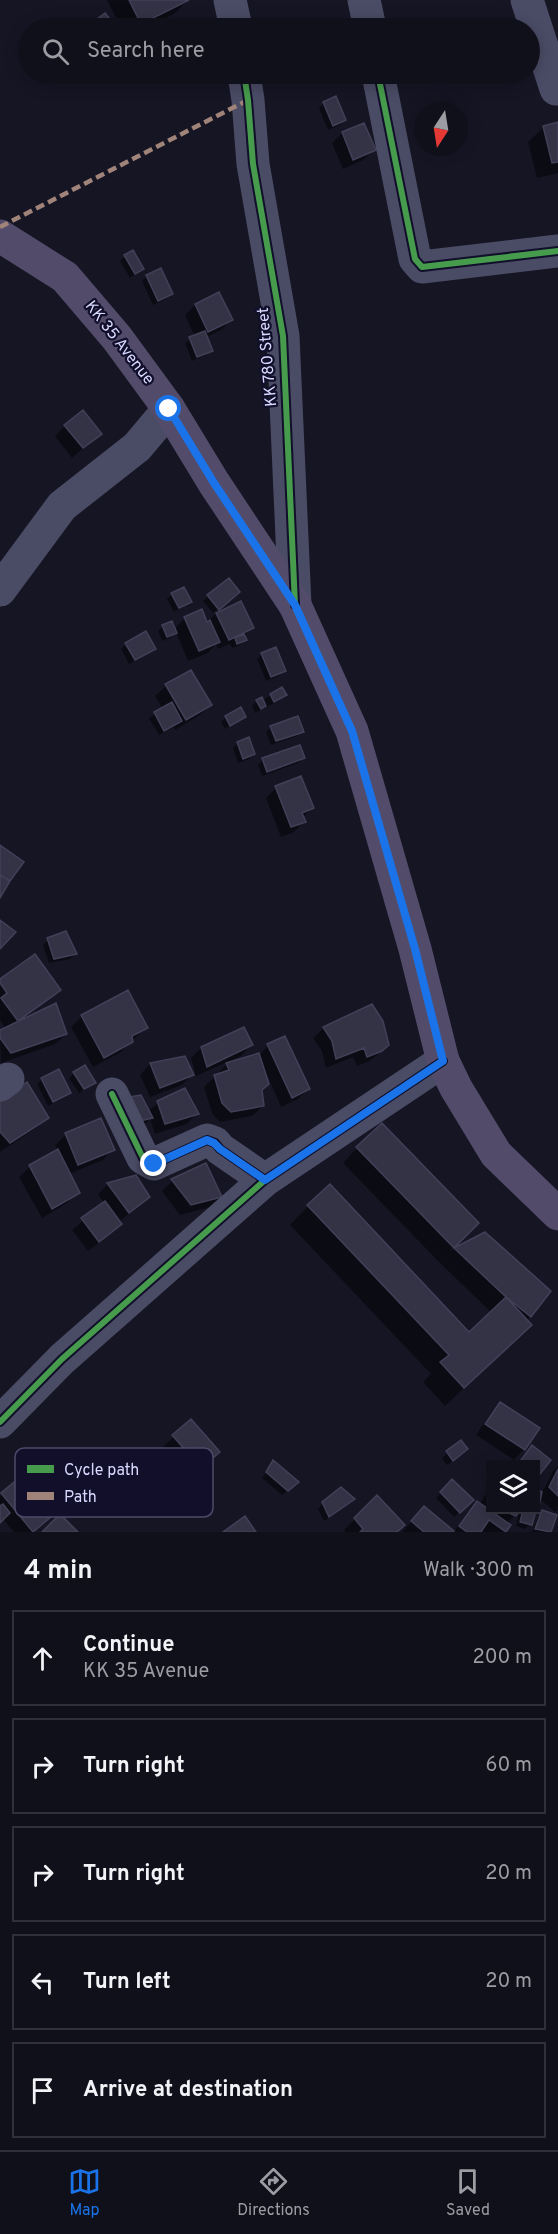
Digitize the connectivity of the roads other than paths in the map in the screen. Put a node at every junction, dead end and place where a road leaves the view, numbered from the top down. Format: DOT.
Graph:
graph roads {
  1 [pos="230,0"];
  2 [pos="364,0"];
  3 [pos="527,0"];
  4 [pos="234,18"];
  5 [pos="368,18"];
  6 [pos="533,18"];
  7 [pos="540,40"];
  8 [pos="246,84"];
  9 [pos="380,84"];
  10 [pos="556,89"];
  11 [pos="0,236"];
  12 [pos="558,251"];
  13 [pos="169,409"];
  14 [pos="0,590"];
  15 [pos="295,605"];
  16 [pos="443,1061"];
  17 [pos="112,1094"];
  18 [pos="265,1180"];
  19 [pos="558,1214"];
  20 [pos="0,1422"];
  1 -- 4 [label="street"];
  2 -- 5 [label="street"];
  3 -- 6 [label="street"];
  7 -- 10 [label="street"];
  8 -- 15 [label="street, KK 780 Street"];
  9 -- 12 [label="street"];
  11 -- 13 [label="main road, KK 35 Avenue"];
  13 -- 14 [label="street"];
  13 -- 15 [label="main road, KK 35 Avenue"];
  15 -- 16 [label="main road, KK 35 Avenue"];
  16 -- 18 [label="street"];
  16 -- 19 [label="main road, KK 35 Avenue"];
  17 -- 18 [label="street"];
  18 -- 20 [label="street"];
}
